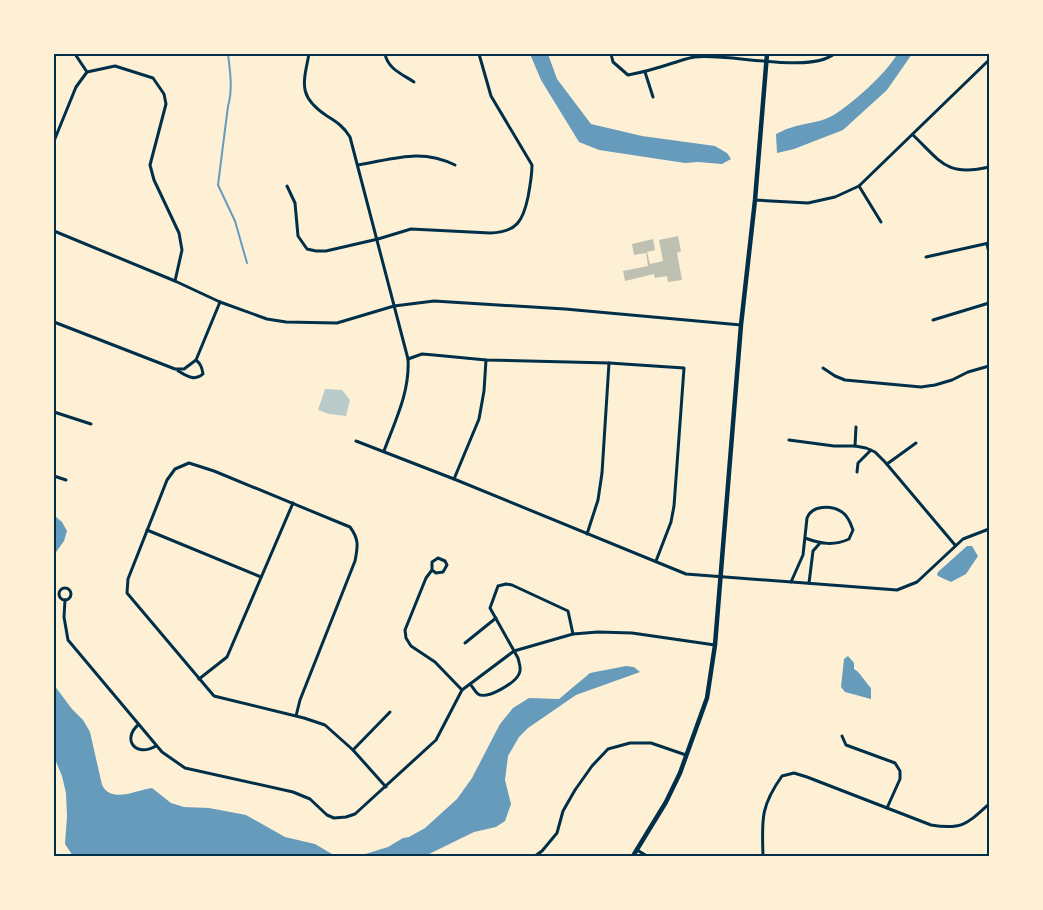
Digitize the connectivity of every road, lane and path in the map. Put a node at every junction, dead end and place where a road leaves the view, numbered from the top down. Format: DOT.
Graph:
graph roads {
  1 [pos="75,54"];
  2 [pos="309,54"];
  3 [pos="385,54"];
  4 [pos="479,54"];
  5 [pos="611,54"];
  6 [pos="768,54"];
  7 [pos="834,54"];
  8 [pos="989,60"];
  9 [pos="767,62"];
  10 [pos="87,72"];
  11 [pos="645,72"];
  12 [pos="414,82"];
  13 [pos="653,97"];
  14 [pos="913,136"];
  15 [pos="54,140"];
  16 [pos="358,165"];
  17 [pos="455,165"];
  18 [pos="989,167"];
  19 [pos="287,186"];
  20 [pos="859,186"];
  21 [pos="755,200"];
  22 [pos="881,222"];
  23 [pos="54,231"];
  24 [pos="378,239"];
  25 [pos="988,244"];
  26 [pos="989,253"];
  27 [pos="926,257"];
  28 [pos="175,281"];
  29 [pos="220,302"];
  30 [pos="989,303"];
  31 [pos="394,306"];
  32 [pos="933,320"];
  33 [pos="54,322"];
  34 [pos="741,325"];
  35 [pos="408,359"];
  36 [pos="196,360"];
  37 [pos="486,360"];
  38 [pos="609,363"];
  39 [pos="989,366"];
  40 [pos="823,368"];
  41 [pos="175,369"];
  42 [pos="54,412"];
  43 [pos="91,424"];
  44 [pos="856,427"];
  45 [pos="789,440"];
  46 [pos="356,441"];
  47 [pos="916,443"];
  48 [pos="855,446"];
  49 [pos="871,450"];
  50 [pos="384,451"];
  51 [pos="887,464"];
  52 [pos="857,472"];
  53 [pos="54,476"];
  54 [pos="454,479"];
  55 [pos="66,480"];
  56 [pos="292,503"];
  57 [pos="989,529"];
  58 [pos="147,530"];
  59 [pos="588,534"];
  60 [pos="805,538"];
  61 [pos="820,543"];
  62 [pos="955,545"];
  63 [pos="656,561"];
  64 [pos="432,570"];
  65 [pos="722,576"];
  66 [pos="261,577"];
  67 [pos="791,582"];
  68 [pos="809,583"];
  69 [pos="65,600"];
  70 [pos="496,618"];
  71 [pos="573,634"];
  72 [pos="465,644"];
  73 [pos="716,645"];
  74 [pos="514,651"];
  75 [pos="199,679"];
  76 [pos="470,684"];
  77 [pos="462,690"];
  78 [pos="390,712"];
  79 [pos="296,716"];
  80 [pos="138,726"];
  81 [pos="842,736"];
  82 [pos="156,746"];
  83 [pos="353,750"];
  84 [pos="687,755"];
  85 [pos="386,786"];
  86 [pos="989,804"];
  87 [pos="887,808"];
  88 [pos="637,850"];
  89 [pos="535,856"];
  90 [pos="633,856"];
  91 [pos="647,856"];
  92 [pos="764,856"];
  1 -- 10 [label="street"];
  2 -- 16 [label="street"];
  3 -- 12 [label="street"];
  4 -- 24 [label="street"];
  5 -- 11 [label="street"];
  6 -- 9 [label="main road"];
  7 -- 9 [label="street"];
  8 -- 14 [label="street"];
  9 -- 11 [label="street"];
  9 -- 21 [label="main road"];
  10 -- 15 [label="street"];
  10 -- 28 [label="street"];
  11 -- 13 [label="street"];
  14 -- 18 [label="street"];
  14 -- 20 [label="street"];
  16 -- 17 [label="street"];
  16 -- 24 [label="street"];
  19 -- 24 [label="street"];
  20 -- 21 [label="street"];
  20 -- 22 [label="street"];
  21 -- 34 [label="main road"];
  23 -- 28 [label="street"];
  24 -- 31 [label="street"];
  25 -- 26 [label="street"];
  25 -- 27 [label="street"];
  28 -- 29 [label="street"];
  29 -- 31 [label="street"];
  29 -- 36 [label="street"];
  30 -- 32 [label="street"];
  31 -- 34 [label="street"];
  31 -- 35 [label="street"];
  33 -- 41 [label="street"];
  34 -- 65 [label="main road"];
  35 -- 37 [label="street"];
  35 -- 50 [label="street"];
  36 -- 41 [label="street"];
  36 -- 41 [label="street"];
  37 -- 38 [label="street"];
  37 -- 54 [label="street"];
  38 -- 59 [label="street"];
  38 -- 63 [label="street"];
  39 -- 40 [label="street"];
  42 -- 43 [label="street"];
  44 -- 48 [label="street"];
  45 -- 48 [label="street"];
  46 -- 50 [label="street"];
  47 -- 51 [label="street"];
  48 -- 49 [label="street"];
  49 -- 51 [label="street"];
  49 -- 52 [label="street"];
  50 -- 54 [label="street"];
  51 -- 62 [label="street"];
  53 -- 55 [label="street"];
  54 -- 59 [label="street"];
  56 -- 58 [label="street"];
  56 -- 66 [label="street"];
  56 -- 79 [label="street"];
  57 -- 62 [label="street"];
  58 -- 66 [label="street"];
  58 -- 75 [label="street"];
  59 -- 63 [label="street"];
  60 -- 61 [label="street"];
  60 -- 61 [label="street"];
  60 -- 67 [label="street"];
  61 -- 68 [label="street"];
  62 -- 68 [label="street"];
  63 -- 65 [label="street"];
  64 -- 64 [label="street"];
  64 -- 77 [label="street"];
  65 -- 67 [label="street"];
  65 -- 73 [label="main road"];
  66 -- 75 [label="street"];
  67 -- 68 [label="street"];
  69 -- 80 [label="street"];
  70 -- 71 [label="street"];
  70 -- 72 [label="street"];
  70 -- 74 [label="street"];
  71 -- 73 [label="street"];
  71 -- 74 [label="street"];
  73 -- 84 [label="main road"];
  74 -- 76 [label="street"];
  74 -- 76 [label="street"];
  75 -- 79 [label="street"];
  76 -- 77 [label="street"];
  77 -- 85 [label="street"];
  78 -- 83 [label="street"];
  79 -- 83 [label="street"];
  80 -- 82 [label="street"];
  80 -- 82 [label="street"];
  81 -- 87 [label="street"];
  82 -- 85 [label="street"];
  83 -- 85 [label="street"];
  84 -- 88 [label="main road"];
  84 -- 89 [label="street"];
  86 -- 87 [label="street"];
  87 -- 92 [label="street"];
  88 -- 90 [label="main road"];
  88 -- 91 [label="street"];
}
